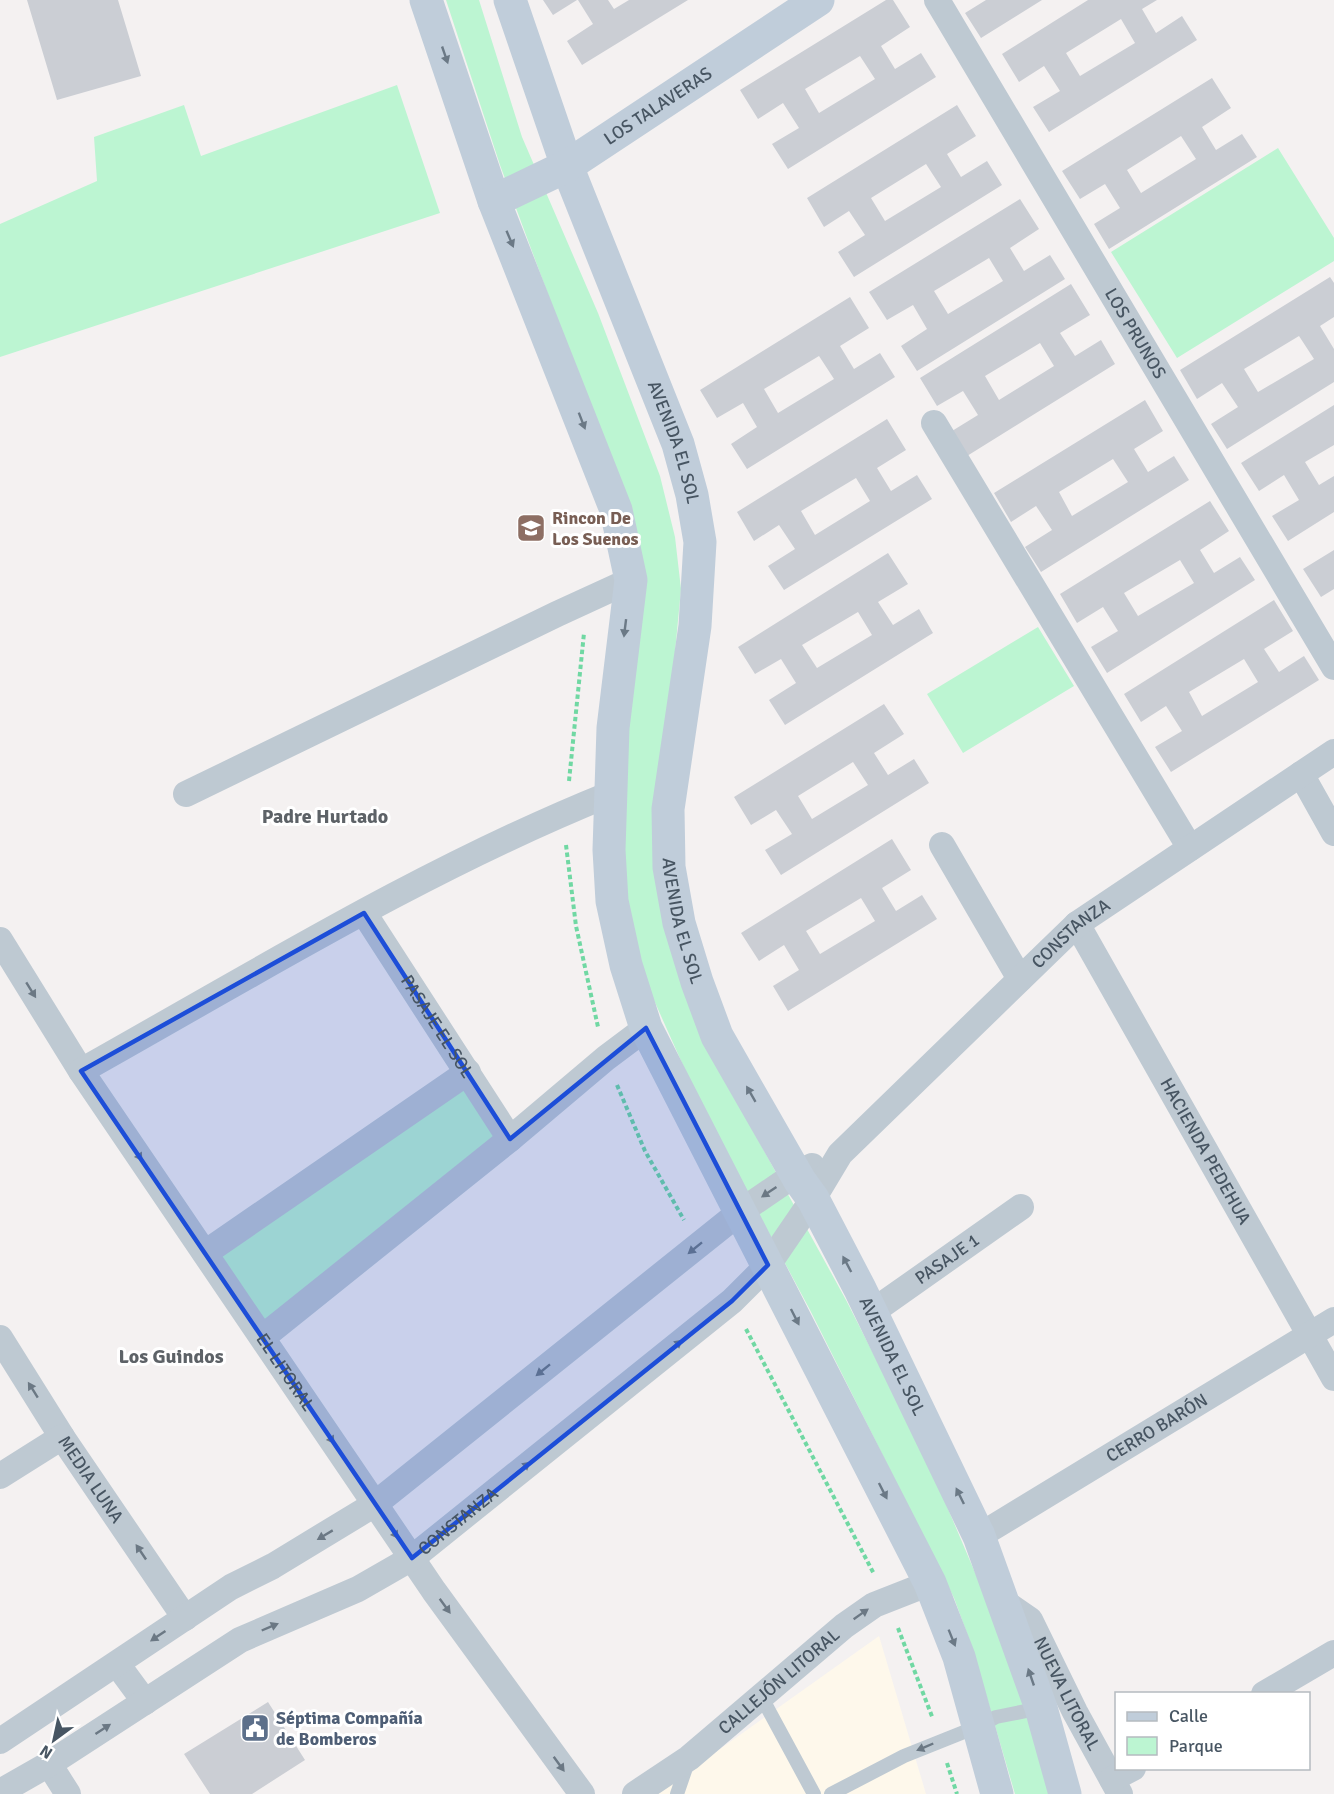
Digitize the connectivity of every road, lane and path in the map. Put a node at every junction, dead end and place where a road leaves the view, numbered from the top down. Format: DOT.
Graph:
graph roads {
  1 [pos="426,0"];
  2 [pos="510,0"];
  3 [pos="818,0"];
  4 [pos="937,0"];
  5 [pos="567,166"];
  6 [pos="495,201"];
  7 [pos="934,423"];
  8 [pos="631,580"];
  9 [pos="1334,667"];
  10 [pos="1334,753"];
  11 [pos="1301,774"];
  12 [pos="186,794"];
  13 [pos="610,794"];
  14 [pos="1334,833"];
  15 [pos="942,845"];
  16 [pos="1190,848"];
  17 [pos="364,913"];
  18 [pos="1077,924"];
  19 [pos="0,940"];
  20 [pos="1020,979"];
  21 [pos="646,1028"];
  22 [pos="81,1071"];
  23 [pos="468,1072"];
  24 [pos="510,1139"];
  25 [pos="805,1186"];
  26 [pos="1021,1207"];
  27 [pos="741,1212"];
  28 [pos="205,1253"];
  29 [pos="768,1265"];
  30 [pos="872,1312"];
  31 [pos="1334,1320"];
  32 [pos="1310,1334"];
  33 [pos="263,1337"];
  34 [pos="0,1338"];
  35 [pos="1334,1378"];
  36 [pos="62,1437"];
  37 [pos="0,1476"];
  38 [pos="375,1504"];
  39 [pos="979,1536"];
  40 [pos="412,1557"];
  41 [pos="930,1583"];
  42 [pos="185,1618"];
  43 [pos="1334,1653"];
  44 [pos="117,1664"];
  45 [pos="1267,1692"];
  46 [pos="761,1696"];
  47 [pos="145,1702"];
  48 [pos="1058,1710"];
  49 [pos="979,1726"];
  50 [pos="0,1741"];
  51 [pos="689,1758"];
  52 [pos="49,1764"];
  53 [pos="1122,1781"];
  54 [pos="0,1792"];
  55 [pos="68,1794"];
  56 [pos="582,1794"];
  57 [pos="635,1794"];
  58 [pos="677,1794"];
  59 [pos="814,1794"];
  60 [pos="831,1794"];
  61 [pos="997,1794"];
  62 [pos="1065,1794"];
  1 -- 6 [label="main road, one-way"];
  2 -- 5 [label="main road, AVENIDA EL SOL"];
  3 -- 5 [label="main road, LOS TALAVERAS"];
  4 -- 9 [label="street, LOS PRUNOS"];
  5 -- 6 [label="main road, LOS TALAVERAS"];
  25 -- 5 [label="main road, AVENIDA EL SOL, one-way"];
  6 -- 8 [label="main road, one-way"];
  7 -- 16 [label="street"];
  8 -- 12 [label="street"];
  8 -- 13 [label="main road, one-way"];
  10 -- 11 [label="street, CONSTANZA"];
  11 -- 14 [label="street"];
  11 -- 16 [label="street, CONSTANZA"];
  13 -- 17 [label="street"];
  13 -- 21 [label="main road"];
  15 -- 20 [label="street"];
  16 -- 18 [label="street, CONSTANZA"];
  17 -- 22 [label="street"];
  17 -- 23 [label="street, PASAJE EL SOL"];
  18 -- 20 [label="street, CONSTANZA"];
  18 -- 32 [label="street, HACIENDA PEDEHUA"];
  19 -- 22 [label="street, EL LITORAL, one-way"];
  20 -- 25 [label="street, CONSTANZA"];
  21 -- 24 [label="street"];
  21 -- 27 [label="main road"];
  22 -- 28 [label="street, EL LITORAL, one-way"];
  23 -- 24 [label="street, PASAJE EL SOL"];
  23 -- 28 [label="street"];
  24 -- 33 [label="street"];
  25 -- 27 [label="street, CONSTANZA, one-way"];
  25 -- 29 [label="street, CONSTANZA"];
  30 -- 25 [label="main road, AVENIDA EL SOL, one-way"];
  26 -- 30 [label="street, PASAJE 1"];
  27 -- 29 [label="main road"];
  27 -- 38 [label="street, CONSTANZA, one-way"];
  28 -- 33 [label="street, EL LITORAL"];
  40 -- 29 [label="street, CONSTANZA, one-way"];
  29 -- 41 [label="main road, one-way"];
  39 -- 30 [label="main road, AVENIDA EL SOL, one-way"];
  31 -- 32 [label="street, CERRO BARÓN"];
  32 -- 35 [label="street, HACIENDA PEDEHUA"];
  32 -- 39 [label="street, CERRO BARÓN"];
  33 -- 38 [label="street, EL LITORAL, one-way"];
  36 -- 34 [label="street, MEDIA LUNA, one-way"];
  36 -- 37 [label="street"];
  42 -- 36 [label="street, MEDIA LUNA, one-way"];
  38 -- 40 [label="street, EL LITORAL, one-way"];
  38 -- 42 [label="street, CONSTANZA, one-way"];
  48 -- 39 [label="main road, AVENIDA EL SOL, one-way"];
  47 -- 40 [label="street, CONSTANZA, one-way"];
  40 -- 56 [label="street, EL LITORAL, one-way"];
  46 -- 41 [label="street, CALLEJÓN LITORAL, one-way"];
  41 -- 49 [label="main road, one-way"];
  42 -- 44 [label="street, CONSTANZA, one-way"];
  43 -- 45 [label="street"];
  44 -- 47 [label="street"];
  44 -- 50 [label="street, CONSTANZA"];
  46 -- 51 [label="street, CALLEJÓN LITORAL"];
  46 -- 59 [label="lane"];
  52 -- 47 [label="street, CONSTANZA, one-way"];
  48 -- 49 [label="lane"];
  48 -- 53 [label="street, NUEVA LITORAL"];
  48 -- 62 [label="main road, AVENIDA EL SOL"];
  49 -- 60 [label="lane, one-way"];
  49 -- 61 [label="main road"];
  51 -- 57 [label="street, CALLEJÓN LITORAL"];
  51 -- 58 [label="lane"];
  52 -- 54 [label="street, CONSTANZA"];
  52 -- 55 [label="street"];
}
